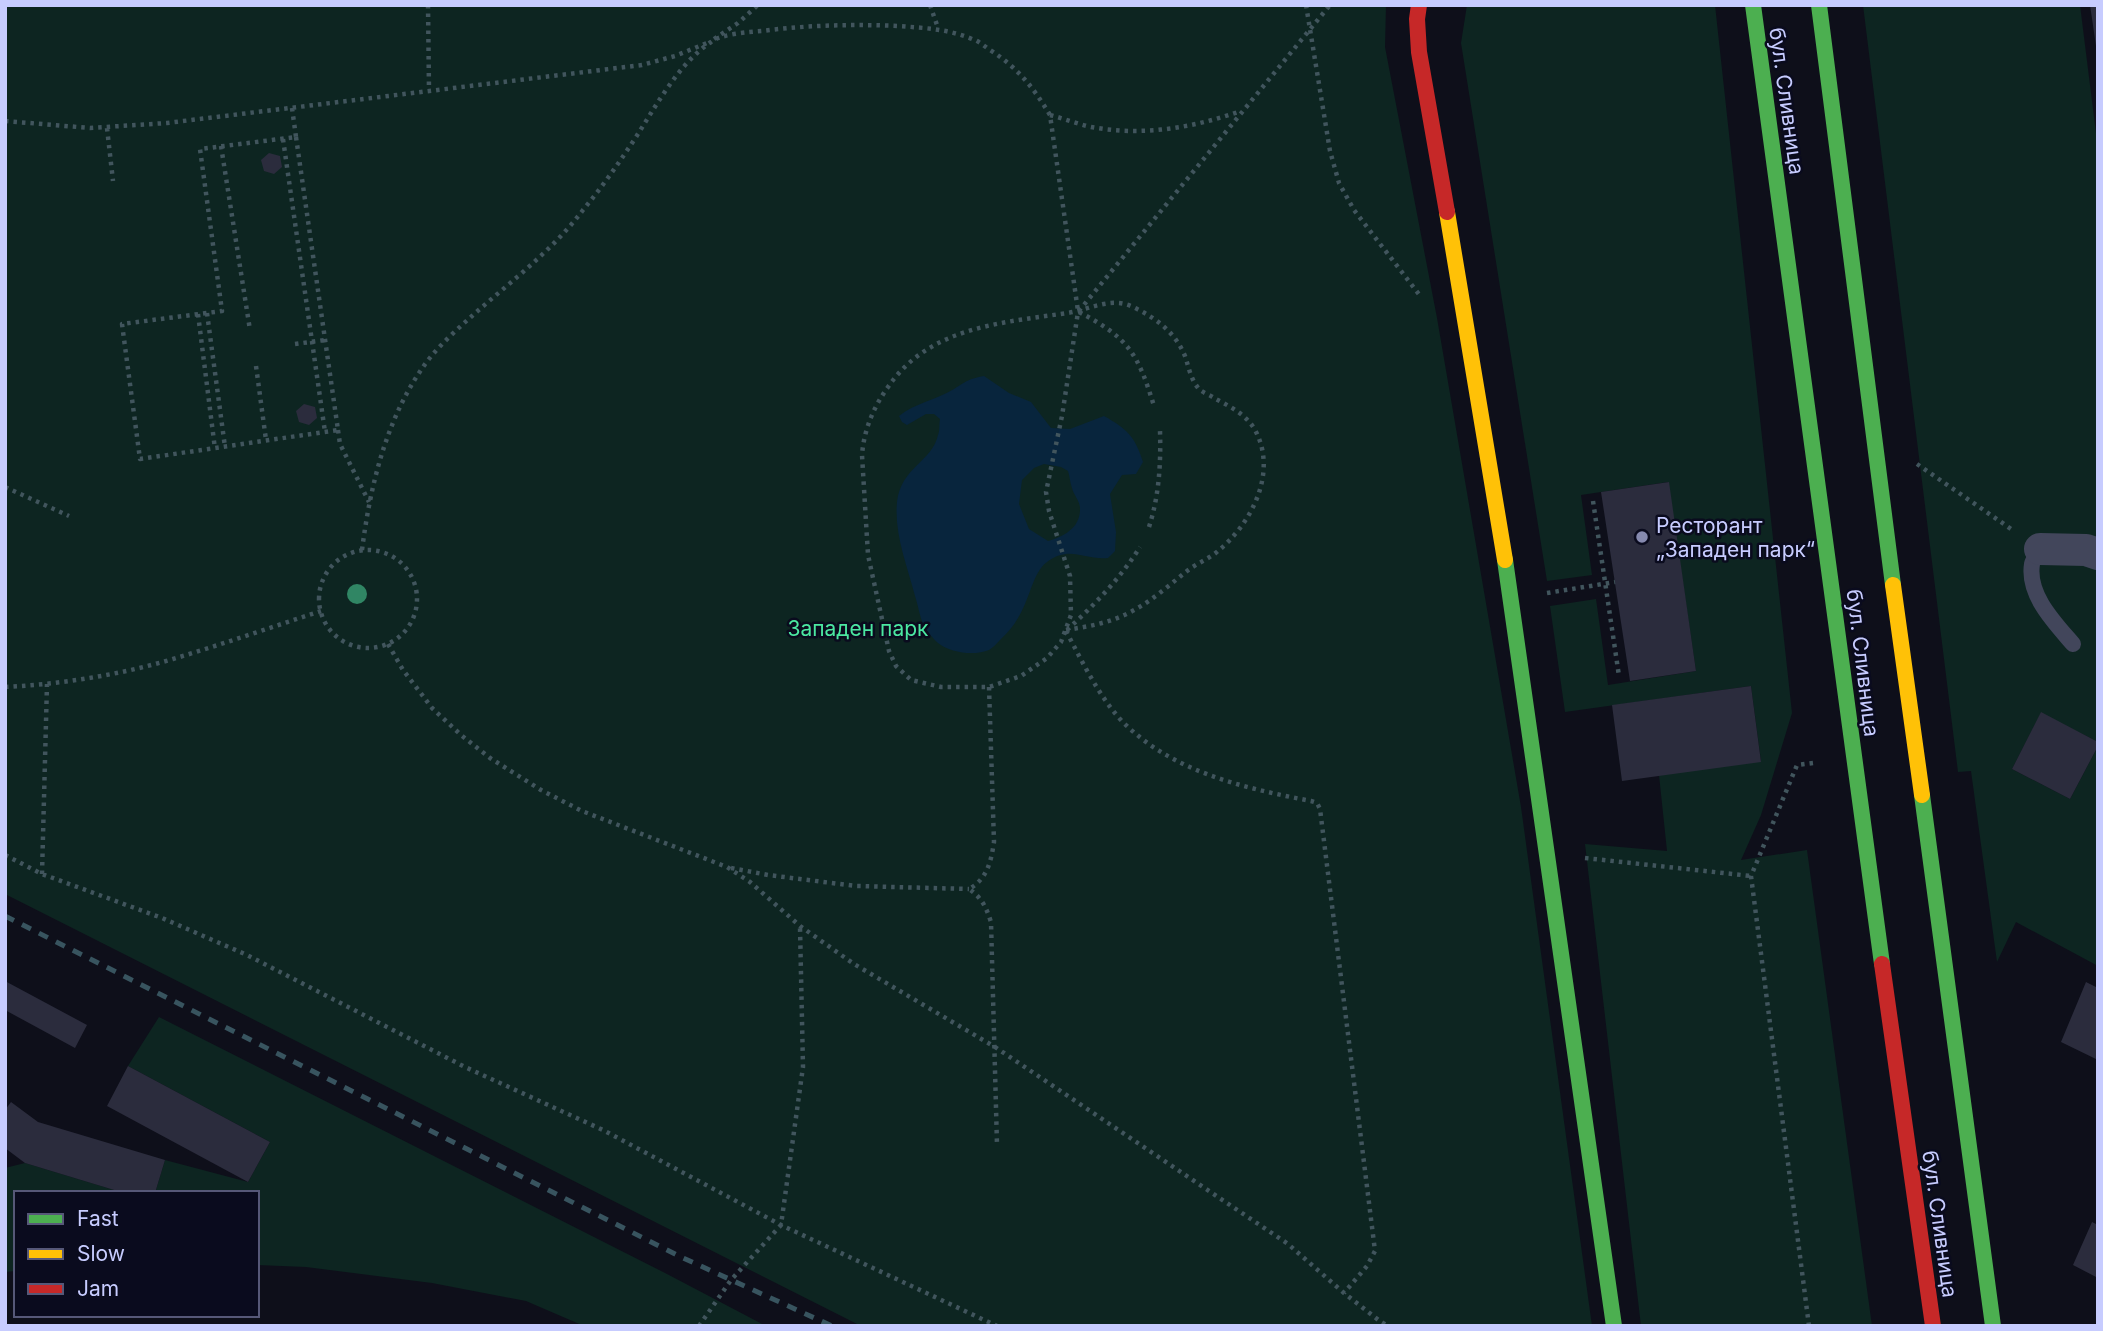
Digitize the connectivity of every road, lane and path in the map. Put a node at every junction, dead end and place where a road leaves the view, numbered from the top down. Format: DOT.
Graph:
graph roads {
  1 [pos="428,5"];
  2 [pos="758,5"];
  3 [pos="930,5"];
  4 [pos="1306,5"];
  5 [pos="1330,5"];
  6 [pos="1419,5"];
  7 [pos="1753,5"];
  8 [pos="1819,5"];
  9 [pos="1310,26"];
  10 [pos="938,29"];
  11 [pos="712,40"];
  12 [pos="429,90"];
  13 [pos="292,108"];
  14 [pos="1242,110"];
  15 [pos="1050,115"];
  16 [pos="5,121"];
  17 [pos="107,128"];
  18 [pos="296,137"];
  19 [pos="283,139"];
  20 [pos="221,146"];
  21 [pos="113,181"];
  22 [pos="1429,307"];
  23 [pos="1078,312"];
  24 [pos="207,313"];
  25 [pos="198,314"];
  26 [pos="250,330"];
  27 [pos="325,340"];
  28 [pos="312,342"];
  29 [pos="295,344"];
  30 [pos="256,366"];
  31 [pos="1154,406"];
  32 [pos="338,430"];
  33 [pos="1160,431"];
  34 [pos="325,432"];
  35 [pos="266,440"];
  36 [pos="225,447"];
  37 [pos="215,449"];
  38 [pos="1916,464"];
  39 [pos="5,488"];
  40 [pos="1593,501"];
  41 [pos="370,502"];
  42 [pos="69,516"];
  43 [pos="1149,527"];
  44 [pos="1140,547"];
  45 [pos="2040,549"];
  46 [pos="362,550"];
  47 [pos="2098,554"];
  48 [pos="1615,582"];
  49 [pos="1605,583"];
  50 [pos="1511,598"];
  51 [pos="321,611"];
  52 [pos="1066,630"];
  53 [pos="388,644"];
  54 [pos="2073,644"];
  55 [pos="1619,676"];
  56 [pos="47,684"];
  57 [pos="5,687"];
  58 [pos="989,687"];
  59 [pos="1813,763"];
  60 [pos="1548,854"];
  61 [pos="5,855"];
  62 [pos="727,867"];
  63 [pos="42,874"];
  64 [pos="1751,876"];
  65 [pos="969,889"];
  66 [pos="800,926"];
  67 [pos="995,1047"];
  68 [pos="997,1145"];
  69 [pos="781,1225"];
  70 [pos="1344,1293"];
  71 [pos="699,1326"];
  72 [pos="997,1326"];
  73 [pos="1388,1326"];
  74 [pos="1614,1326"];
  75 [pos="1809,1326"];
  76 [pos="1933,1326"];
  77 [pos="1993,1326"];
  1 -- 12 [label="path"];
  2 -- 11 [label="path"];
  3 -- 10 [label="path"];
  4 -- 9 [label="path"];
  5 -- 9 [label="path"];
  6 -- 50 [label="main road"];
  7 -- 76 [label="main road, бул. Сливница"];
  8 -- 77 [label="main road, бул. Сливница"];
  9 -- 14 [label="path"];
  9 -- 22 [label="path"];
  10 -- 11 [label="path"];
  10 -- 15 [label="path"];
  11 -- 12 [label="path"];
  11 -- 41 [label="path"];
  12 -- 13 [label="path"];
  13 -- 17 [label="path"];
  13 -- 18 [label="path"];
  14 -- 15 [label="path"];
  14 -- 23 [label="path"];
  15 -- 23 [label="path"];
  16 -- 17 [label="path"];
  17 -- 21 [label="path"];
  18 -- 19 [label="path"];
  18 -- 27 [label="path"];
  19 -- 20 [label="path"];
  19 -- 28 [label="path"];
  20 -- 24 [label="path"];
  20 -- 26 [label="path"];
  23 -- 31 [label="path"];
  23 -- 52 [label="path"];
  23 -- 52 [label="path"];
  23 -- 58 [label="path"];
  24 -- 25 [label="path"];
  24 -- 36 [label="path"];
  25 -- 37 [label="path"];
  25 -- 37 [label="path"];
  27 -- 28 [label="path"];
  27 -- 32 [label="path"];
  28 -- 29 [label="path"];
  28 -- 34 [label="path"];
  30 -- 35 [label="path"];
  32 -- 34 [label="path"];
  32 -- 41 [label="path"];
  33 -- 43 [label="path"];
  34 -- 35 [label="path"];
  35 -- 36 [label="path"];
  36 -- 37 [label="path"];
  38 -- 45 [label="path"];
  39 -- 42 [label="path"];
  40 -- 49 [label="path"];
  41 -- 46 [label="path"];
  44 -- 52 [label="path"];
  45 -- 47 [label="street"];
  45 -- 54 [label="lane"];
  46 -- 51 [label="path"];
  46 -- 53 [label="path"];
  48 -- 49 [label="path"];
  49 -- 50 [label="path"];
  49 -- 55 [label="path"];
  50 -- 60 [label="main road"];
  51 -- 53 [label="path"];
  51 -- 56 [label="path"];
  52 -- 58 [label="path"];
  52 -- 70 [label="path"];
  53 -- 62 [label="path"];
  56 -- 57 [label="path"];
  56 -- 63 [label="path"];
  58 -- 65 [label="path"];
  59 -- 64 [label="path"];
  60 -- 64 [label="path"];
  60 -- 74 [label="main road"];
  61 -- 63 [label="path"];
  62 -- 65 [label="path"];
  62 -- 66 [label="path"];
  63 -- 69 [label="path"];
  64 -- 75 [label="path"];
  65 -- 67 [label="path"];
  66 -- 67 [label="path"];
  66 -- 69 [label="path"];
  67 -- 68 [label="path"];
  67 -- 70 [label="path"];
  69 -- 71 [label="path"];
  69 -- 72 [label="path"];
  70 -- 73 [label="path"];
}
